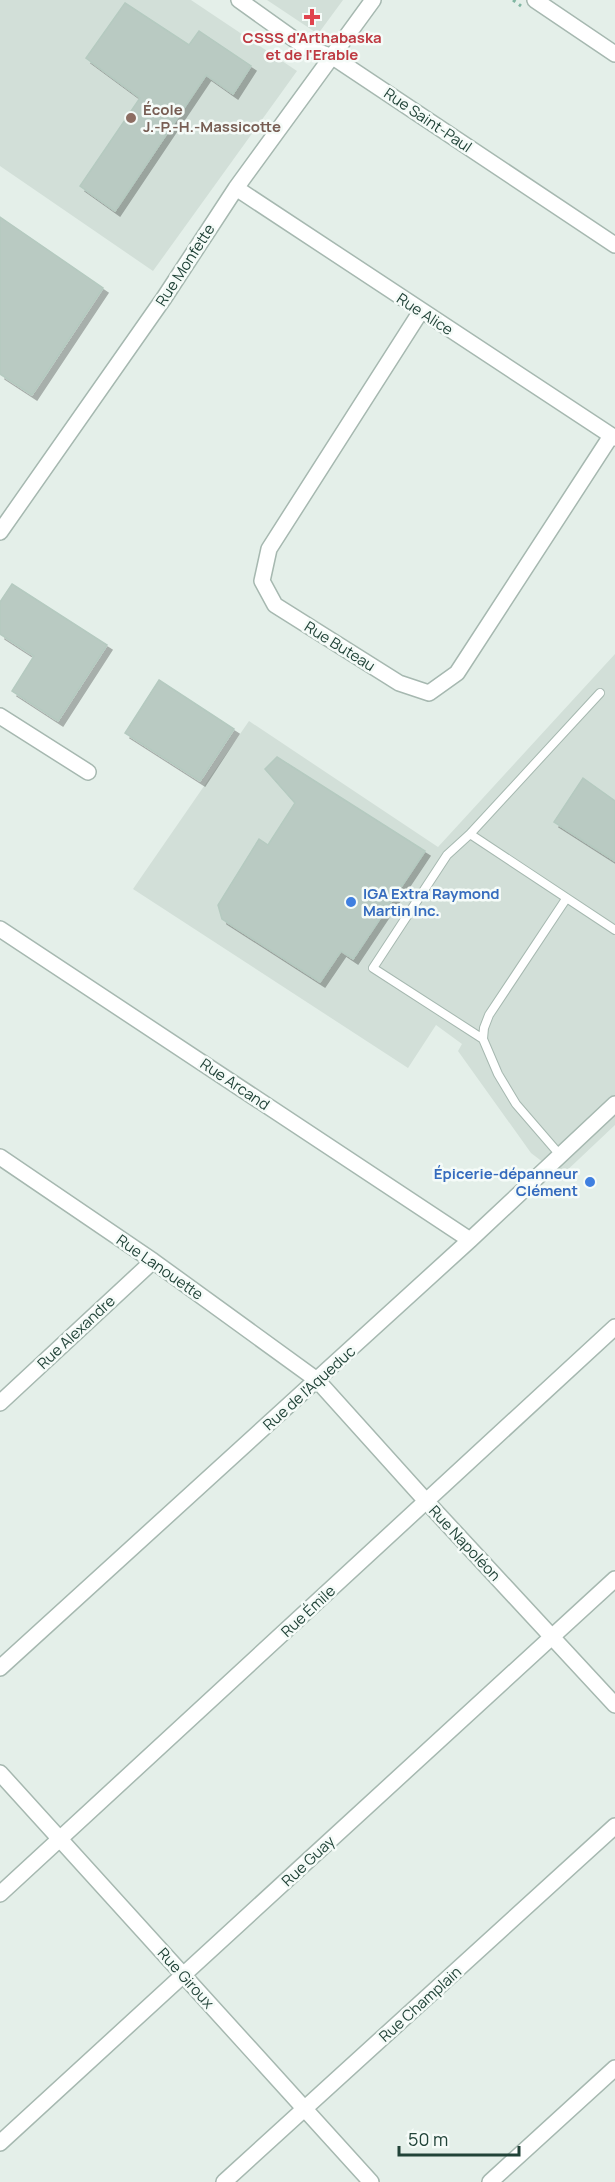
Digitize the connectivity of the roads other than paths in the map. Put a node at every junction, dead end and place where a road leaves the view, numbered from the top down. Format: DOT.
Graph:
graph roads {
  1 [pos="239,0"];
  2 [pos="372,0"];
  3 [pos="535,0"];
  4 [pos="615,54"];
  5 [pos="333,57"];
  6 [pos="236,188"];
  7 [pos="615,244"];
  8 [pos="421,311"];
  9 [pos="613,437"];
  10 [pos="0,532"];
  11 [pos="600,693"];
  12 [pos="0,716"];
  13 [pos="88,772"];
  14 [pos="470,834"];
  15 [pos="566,899"];
  16 [pos="0,928"];
  17 [pos="615,930"];
  18 [pos="483,1039"];
  19 [pos="615,1104"];
  20 [pos="560,1155"];
  21 [pos="0,1157"];
  22 [pos="470,1240"];
  23 [pos="153,1261"];
  24 [pos="615,1327"];
  25 [pos="317,1380"];
  26 [pos="0,1403"];
  27 [pos="426,1501"];
  28 [pos="615,1579"];
  29 [pos="552,1637"];
  30 [pos="0,1668"];
  31 [pos="615,1705"];
  32 [pos="0,1773"];
  33 [pos="615,1826"];
  34 [pos="60,1840"];
  35 [pos="0,1894"];
  36 [pos="184,1975"];
  37 [pos="615,2068"];
  38 [pos="305,2108"];
  39 [pos="0,2143"];
  40 [pos="224,2182"];
  41 [pos="371,2182"];
  42 [pos="490,2182"];
  1 -- 5 [label="street, Rue Saint-Paul"];
  2 -- 5 [label="street, Rue Monfette"];
  3 -- 4 [label="street"];
  5 -- 6 [label="street, Rue Monfette"];
  5 -- 7 [label="street, Rue Saint-Paul"];
  6 -- 8 [label="street, Rue Alice"];
  6 -- 10 [label="street, Rue Monfette"];
  8 -- 9 [label="street, Rue Alice"];
  8 -- 9 [label="street, Rue Buteau"];
  11 -- 14 [label="lane"];
  12 -- 13 [label="street"];
  14 -- 15 [label="lane"];
  14 -- 18 [label="lane"];
  15 -- 17 [label="lane"];
  15 -- 18 [label="lane"];
  16 -- 22 [label="street, Rue Arcand"];
  18 -- 20 [label="lane"];
  19 -- 20 [label="street, Rue de l'Aqueduc"];
  20 -- 22 [label="street, Rue de l'Aqueduc"];
  21 -- 23 [label="street, Rue Lanouette"];
  22 -- 25 [label="street, Rue de l'Aqueduc"];
  23 -- 25 [label="street, Rue Lanouette"];
  23 -- 26 [label="street, Rue Alexandre"];
  24 -- 27 [label="street, Rue Émile"];
  25 -- 27 [label="street, Rue Napoléon"];
  25 -- 30 [label="street, Rue de l'Aqueduc"];
  27 -- 29 [label="street, Rue Napoléon"];
  27 -- 34 [label="street, Rue Émile"];
  28 -- 29 [label="street, Rue Guay"];
  29 -- 31 [label="street, Rue Napoléon"];
  29 -- 36 [label="street, Rue Guay"];
  32 -- 34 [label="street, Rue Giroux"];
  33 -- 38 [label="street, Rue Champlain"];
  34 -- 35 [label="street, Rue Émile"];
  34 -- 36 [label="street, Rue Giroux"];
  36 -- 38 [label="street, Rue Giroux"];
  36 -- 39 [label="street, Rue Guay"];
  37 -- 42 [label="street"];
  38 -- 40 [label="street, Rue Champlain"];
  38 -- 41 [label="street, Rue Giroux"];
}
